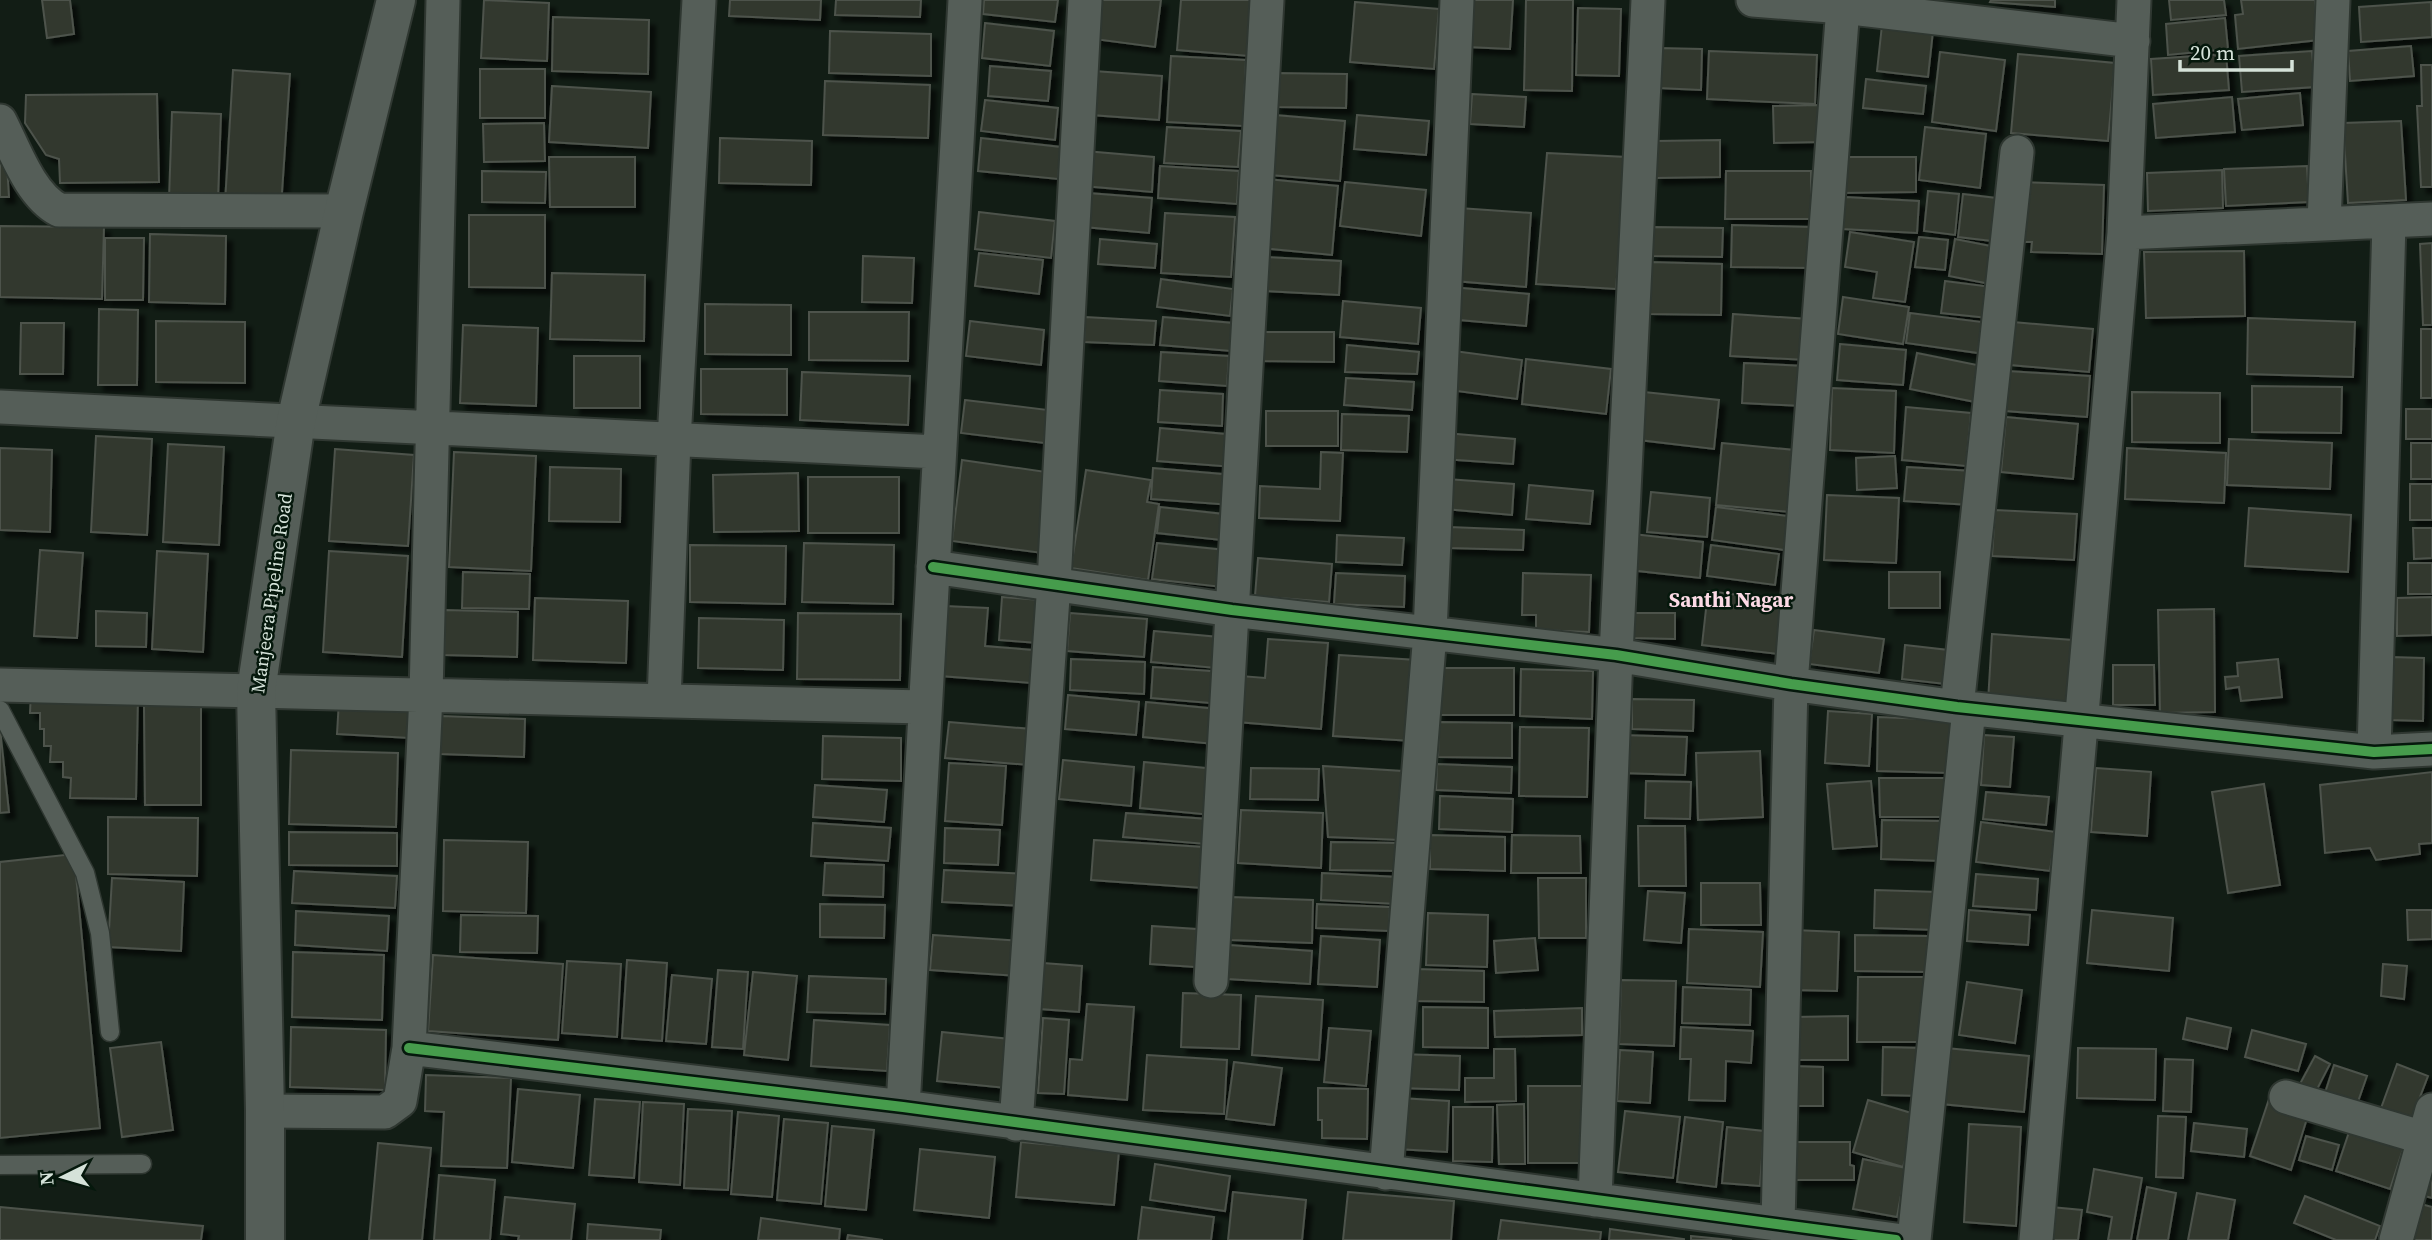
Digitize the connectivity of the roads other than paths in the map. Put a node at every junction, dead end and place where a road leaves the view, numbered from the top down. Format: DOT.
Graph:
graph roads {
  1 [pos="396,0"];
  2 [pos="443,0"];
  3 [pos="699,0"];
  4 [pos="965,0"];
  5 [pos="1085,0"];
  6 [pos="1267,0"];
  7 [pos="1457,0"];
  8 [pos="1648,0"];
  9 [pos="1753,0"];
  10 [pos="2134,0"];
  11 [pos="2333,0"];
  12 [pos="1843,7"];
  13 [pos="2133,41"];
  14 [pos="0,121"];
  15 [pos="2017,152"];
  16 [pos="344,211"];
  17 [pos="2432,219"];
  18 [pos="2389,222"];
  19 [pos="2324,223"];
  20 [pos="2124,233"];
  21 [pos="0,407"];
  22 [pos="296,421"];
  23 [pos="432,428"];
  24 [pos="674,440"];
  25 [pos="938,452"];
  26 [pos="933,567"];
  27 [pos="1054,583"];
  28 [pos="1232,610"];
  29 [pos="1430,633"];
  30 [pos="1616,654"];
  31 [pos="1791,684"];
  32 [pos="0,685"];
  33 [pos="256,691"];
  34 [pos="426,695"];
  35 [pos="664,701"];
  36 [pos="924,707"];
  37 [pos="1963,708"];
  38 [pos="0,710"];
  39 [pos="2081,721"];
  40 [pos="2432,748"];
  41 [pos="2374,752"];
  42 [pos="1211,981"];
  43 [pos="110,1032"];
  44 [pos="410,1048"];
  45 [pos="2286,1097"];
  46 [pos="902,1107"];
  47 [pos="265,1111"];
  48 [pos="1016,1124"];
  49 [pos="2428,1124"];
  50 [pos="142,1164"];
  51 [pos="0,1165"];
  52 [pos="1386,1173"];
  53 [pos="1595,1200"];
  54 [pos="1778,1224"];
  55 [pos="265,1240"];
  56 [pos="1896,1240"];
  57 [pos="1914,1240"];
  58 [pos="2036,1240"];
  59 [pos="2396,1240"];
  1 -- 16 [label="street, Manjeera Pipeline Road"];
  2 -- 23 [label="street"];
  3 -- 24 [label="street"];
  4 -- 25 [label="street"];
  5 -- 27 [label="street"];
  6 -- 28 [label="street"];
  7 -- 29 [label="street"];
  8 -- 30 [label="street"];
  9 -- 12 [label="street"];
  10 -- 13 [label="street"];
  11 -- 19 [label="street"];
  12 -- 13 [label="street"];
  12 -- 31 [label="street"];
  13 -- 20 [label="street"];
  14 -- 16 [label="street"];
  15 -- 37 [label="street"];
  16 -- 22 [label="street, Manjeera Pipeline Road"];
  17 -- 18 [label="street"];
  18 -- 19 [label="street"];
  18 -- 41 [label="street"];
  19 -- 20 [label="street"];
  20 -- 39 [label="street"];
  21 -- 22 [label="street"];
  22 -- 23 [label="street"];
  22 -- 33 [label="street, Manjeera Pipeline Road"];
  23 -- 24 [label="street"];
  23 -- 34 [label="street"];
  24 -- 25 [label="street"];
  24 -- 35 [label="street"];
  25 -- 26 [label="street"];
  26 -- 27 [label="street"];
  26 -- 36 [label="street"];
  27 -- 28 [label="street"];
  27 -- 48 [label="street"];
  28 -- 29 [label="street"];
  28 -- 42 [label="street"];
  29 -- 30 [label="street"];
  29 -- 52 [label="street"];
  30 -- 31 [label="street"];
  30 -- 53 [label="street"];
  31 -- 37 [label="street"];
  31 -- 54 [label="street"];
  32 -- 33 [label="street"];
  33 -- 34 [label="street"];
  33 -- 47 [label="street, Manjeera Pipeline Road"];
  34 -- 35 [label="street"];
  34 -- 44 [label="street"];
  35 -- 36 [label="street"];
  36 -- 46 [label="street"];
  37 -- 39 [label="street"];
  37 -- 57 [label="street"];
  38 -- 43 [label="lane"];
  39 -- 41 [label="street"];
  39 -- 58 [label="street"];
  40 -- 41 [label="street"];
  44 -- 46 [label="street"];
  44 -- 47 [label="street"];
  45 -- 49 [label="street"];
  46 -- 48 [label="street"];
  47 -- 55 [label="street, Manjeera Pipeline Road"];
  48 -- 52 [label="street"];
  49 -- 59 [label="street"];
  50 -- 51 [label="lane"];
  52 -- 53 [label="street"];
  53 -- 54 [label="street"];
  54 -- 56 [label="street"];
}
